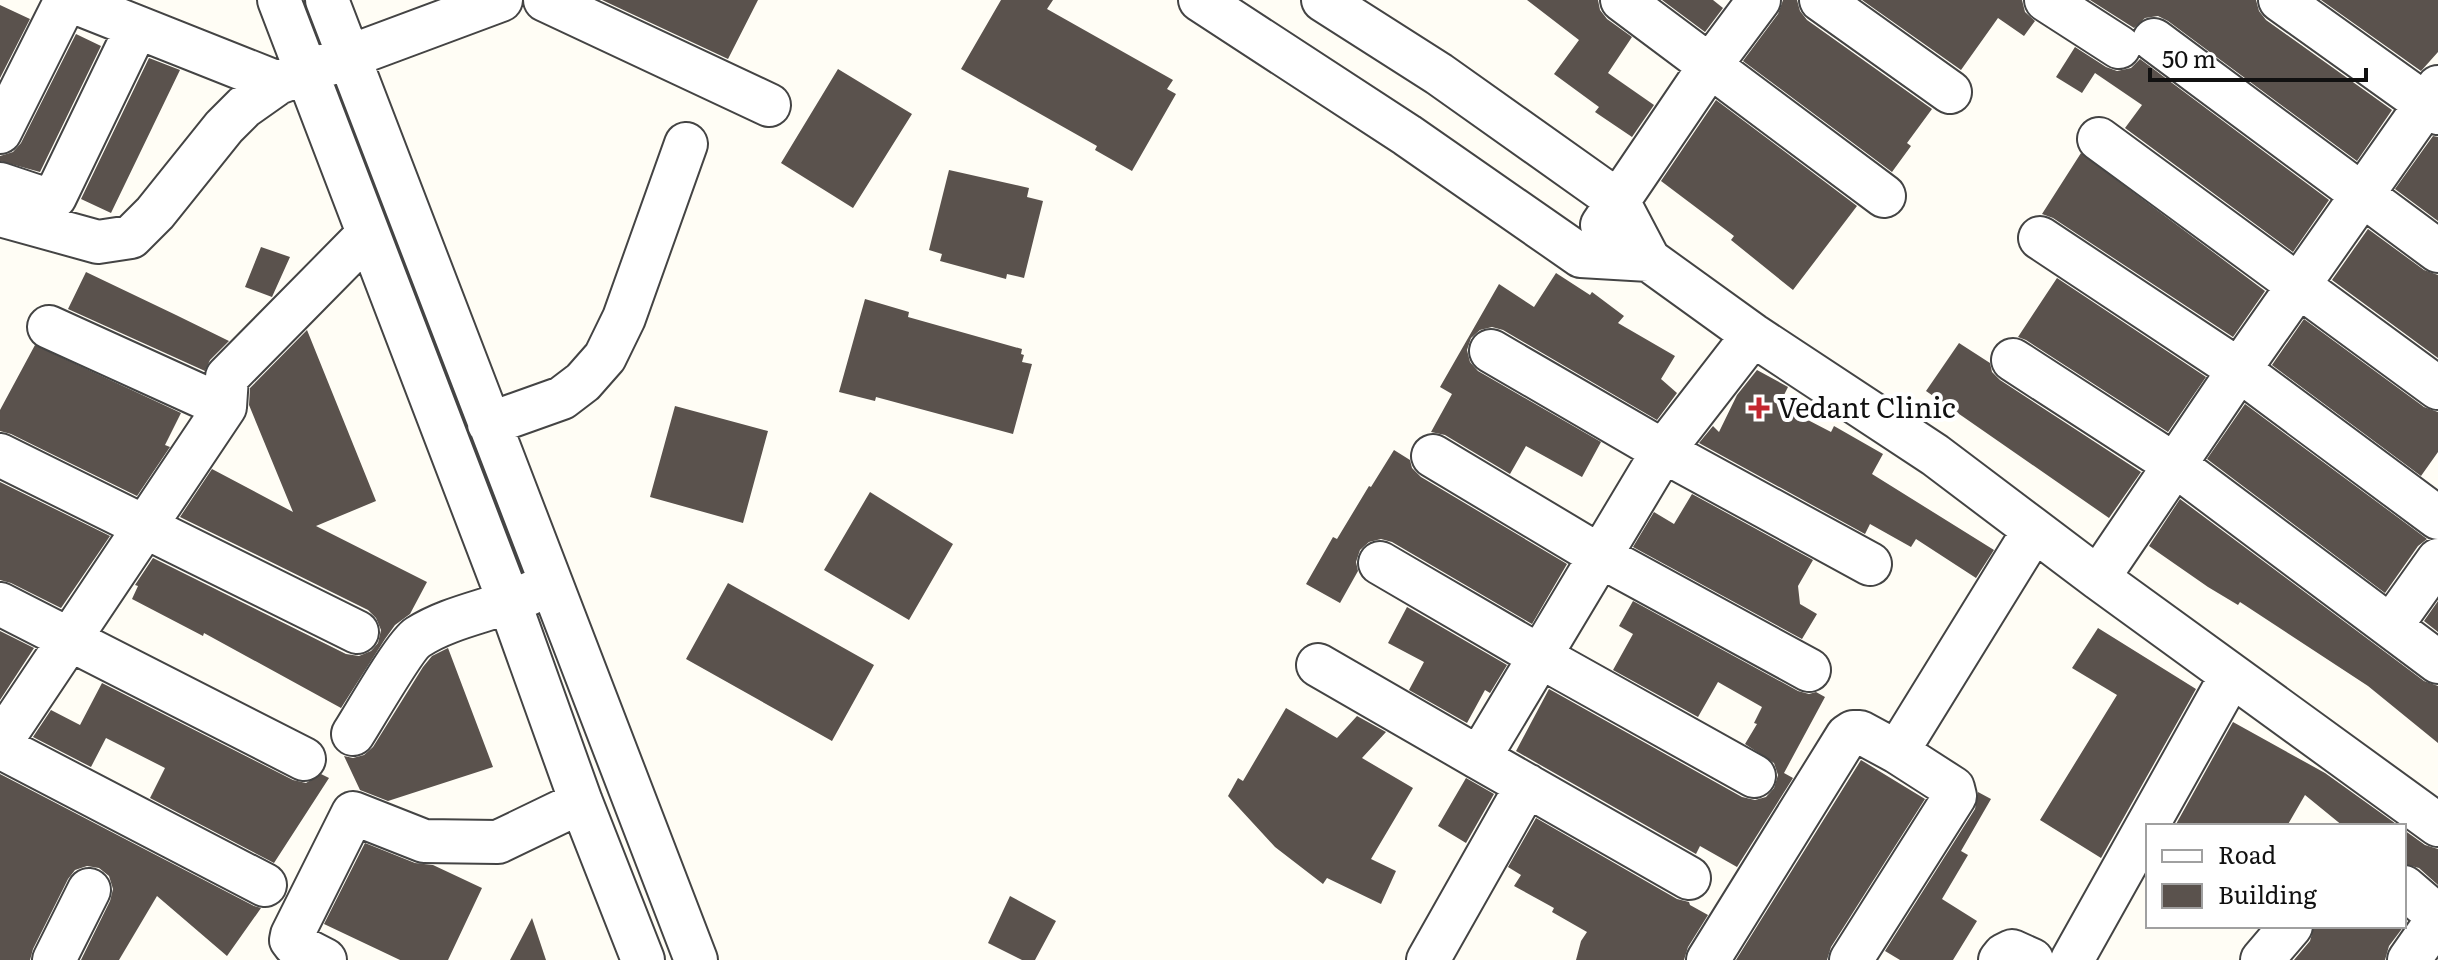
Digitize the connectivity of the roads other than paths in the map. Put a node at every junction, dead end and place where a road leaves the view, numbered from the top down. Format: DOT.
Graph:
graph roads {
  1 [pos="279,0"];
  2 [pos="327,0"];
  3 [pos="501,0"];
  4 [pos="545,0"];
  5 [pos="1200,0"];
  6 [pos="1323,0"];
  7 [pos="1622,0"];
  8 [pos="1759,0"];
  9 [pos="1821,0"];
  10 [pos="2046,0"];
  11 [pos="2280,0"];
  12 [pos="76,1"];
  13 [pos="137,27"];
  14 [pos="349,58"];
  15 [pos="1709,67"];
  16 [pos="293,79"];
  17 [pos="1950,92"];
  18 [pos="2434,102"];
  19 [pos="769,105"];
  20 [pos="0,132"];
  21 [pos="2099,139"];
  22 [pos="686,144"];
  23 [pos="0,184"];
  24 [pos="2361,195"];
  25 [pos="1884,196"];
  26 [pos="1618,201"];
  27 [pos="0,215"];
  28 [pos="368,234"];
  29 [pos="2040,238"];
  30 [pos="2438,251"];
  31 [pos="1581,256"];
  32 [pos="1649,260"];
  33 [pos="2298,287"];
  34 [pos="49,327"];
  35 [pos="1753,335"];
  36 [pos="1491,351"];
  37 [pos="2013,360"];
  38 [pos="2239,370"];
  39 [pos="2438,388"];
  40 [pos="225,407"];
  41 [pos="489,424"];
  42 [pos="1663,451"];
  43 [pos="0,455"];
  44 [pos="1433,456"];
  45 [pos="2175,465"];
  46 [pos="2438,518"];
  47 [pos="146,525"];
  48 [pos="2034,530"];
  49 [pos="1600,556"];
  50 [pos="2438,560"];
  51 [pos="1380,563"];
  52 [pos="1870,564"];
  53 [pos="2098,578"];
  54 [pos="553,583"];
  55 [pos="0,604"];
  56 [pos="510,604"];
  57 [pos="2391,626"];
  58 [pos="357,632"];
  59 [pos="68,638"];
  60 [pos="1541,657"];
  61 [pos="2438,662"];
  62 [pos="1318,665"];
  63 [pos="1809,670"];
  64 [pos="2231,676"];
  65 [pos="353,734"];
  66 [pos="0,745"];
  67 [pos="1897,752"];
  68 [pos="1479,758"];
  69 [pos="304,759"];
  70 [pos="1754,776"];
  71 [pos="1527,785"];
  72 [pos="581,802"];
  73 [pos="2148,824"];
  74 [pos="2438,825"];
  75 [pos="2146,828"];
  76 [pos="1689,878"];
  77 [pos="265,885"];
  78 [pos="2406,889"];
  79 [pos="89,890"];
  80 [pos="2289,928"];
  81 [pos="54,960"];
  82 [pos="325,960"];
  83 [pos="643,960"];
  84 [pos="696,960"];
  85 [pos="1428,960"];
  86 [pos="1708,960"];
  87 [pos="1851,960"];
  88 [pos="2000,960"];
  89 [pos="2032,960"];
  90 [pos="2072,960"];
  91 [pos="2262,960"];
  92 [pos="2409,960"];
  1 -- 16 [label="street"];
  2 -- 14 [label="street"];
  3 -- 14 [label="street"];
  4 -- 19 [label="street"];
  5 -- 31 [label="street"];
  6 -- 26 [label="street"];
  7 -- 15 [label="street"];
  8 -- 15 [label="street"];
  9 -- 17 [label="street"];
  10 -- 24 [label="street"];
  11 -- 18 [label="street"];
  12 -- 13 [label="street"];
  12 -- 20 [label="street"];
  13 -- 16 [label="street"];
  13 -- 23 [label="street"];
  14 -- 16 [label="street"];
  14 -- 41 [label="street"];
  15 -- 25 [label="street"];
  15 -- 26 [label="street"];
  16 -- 27 [label="street"];
  16 -- 28 [label="street"];
  18 -- 24 [label="street"];
  21 -- 33 [label="street"];
  22 -- 41 [label="street"];
  24 -- 30 [label="street"];
  24 -- 33 [label="street"];
  26 -- 31 [label="street"];
  26 -- 32 [label="street"];
  28 -- 40 [label="street"];
  28 -- 56 [label="street"];
  29 -- 38 [label="street"];
  31 -- 32 [label="street"];
  32 -- 35 [label="street"];
  33 -- 38 [label="street"];
  33 -- 39 [label="street"];
  34 -- 40 [label="street"];
  35 -- 42 [label="street"];
  35 -- 48 [label="street"];
  36 -- 42 [label="street"];
  37 -- 45 [label="street"];
  38 -- 45 [label="street"];
  38 -- 46 [label="street"];
  40 -- 47 [label="street"];
  41 -- 54 [label="street"];
  42 -- 49 [label="street"];
  42 -- 52 [label="street"];
  43 -- 47 [label="street"];
  44 -- 49 [label="street"];
  45 -- 53 [label="street"];
  45 -- 57 [label="street"];
  47 -- 58 [label="street"];
  47 -- 59 [label="street"];
  48 -- 53 [label="street"];
  48 -- 67 [label="street"];
  49 -- 60 [label="street"];
  49 -- 63 [label="street"];
  50 -- 57 [label="street"];
  51 -- 60 [label="street"];
  53 -- 64 [label="street"];
  54 -- 56 [label="street"];
  54 -- 84 [label="street"];
  55 -- 59 [label="street"];
  56 -- 65 [label="street"];
  56 -- 72 [label="street"];
  57 -- 61 [label="street"];
  59 -- 66 [label="street"];
  59 -- 69 [label="street"];
  60 -- 68 [label="street"];
  60 -- 70 [label="street"];
  62 -- 68 [label="street"];
  64 -- 73 [label="street"];
  64 -- 74 [label="street"];
  66 -- 77 [label="street"];
  67 -- 86 [label="street"];
  67 -- 87 [label="street"];
  68 -- 71 [label="street"];
  71 -- 76 [label="street"];
  71 -- 85 [label="street"];
  72 -- 82 [label="street"];
  72 -- 83 [label="street"];
  75 -- 90 [label="street"];
  78 -- 92 [label="street"];
  79 -- 81 [label="street"];
  80 -- 91 [label="street"];
  88 -- 89 [label="street"];
}
